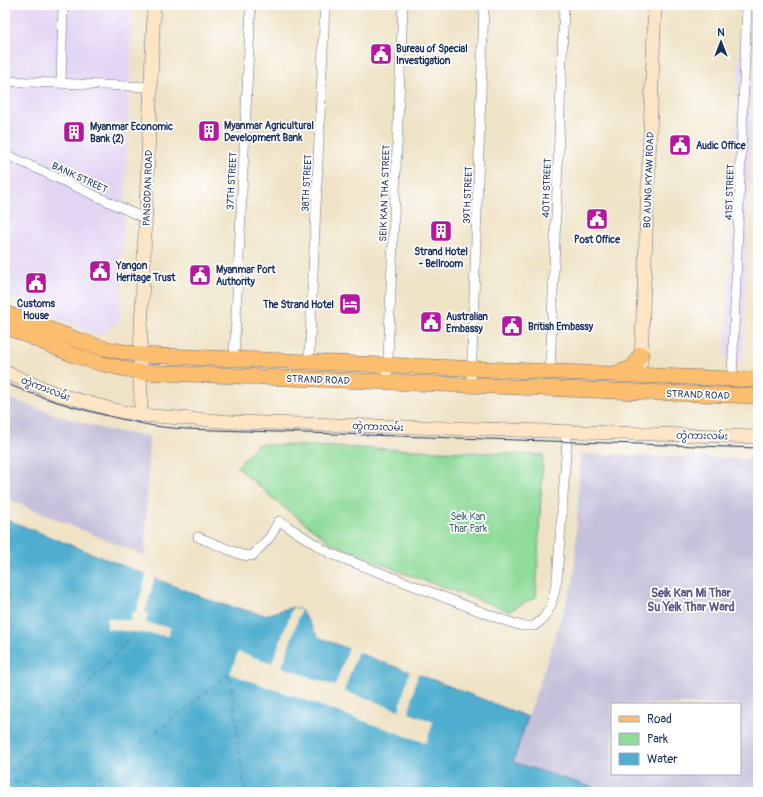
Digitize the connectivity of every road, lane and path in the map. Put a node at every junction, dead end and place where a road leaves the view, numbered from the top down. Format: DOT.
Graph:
graph roads {
  1 [pos="63,5"];
  2 [pos="154,5"];
  3 [pos="251,5"];
  4 [pos="325,5"];
  5 [pos="403,5"];
  6 [pos="484,5"];
  7 [pos="564,5"];
  8 [pos="655,5"];
  9 [pos="747,5"];
  10 [pos="5,81"];
  11 [pos="61,83"];
  12 [pos="151,87"];
  13 [pos="5,154"];
  14 [pos="146,219"];
  15 [pos="5,313"];
  16 [pos="5,326"];
  17 [pos="641,354"];
  18 [pos="140,355"];
  19 [pos="234,359"];
  20 [pos="309,362"];
  21 [pos="387,365"];
  22 [pos="471,369"];
  23 [pos="5,372"];
  24 [pos="139,372"];
  25 [pos="550,372"];
  26 [pos="614,374"];
  27 [pos="639,376"];
  28 [pos="665,376"];
  29 [pos="732,379"];
  30 [pos="758,380"];
  31 [pos="386,382"];
  32 [pos="471,385"];
  33 [pos="639,392"];
  34 [pos="758,396"];
  35 [pos="140,415"];
  36 [pos="563,431"];
  37 [pos="758,437"];
  38 [pos="198,537"];
  1 -- 11 [label="street"];
  2 -- 12 [label="main road, PANSODAN ROAD"];
  3 -- 19 [label="street, 37TH STREET"];
  4 -- 20 [label="street, 38TH STREET"];
  5 -- 21 [label="street, SEIK KAN THA STREET"];
  6 -- 22 [label="street, 39TH STREET"];
  7 -- 25 [label="street, 40TH STREET"];
  8 -- 17 [label="main road, BO AUNG KYAW ROAD"];
  9 -- 29 [label="street, 41ST STREET"];
  10 -- 11 [label="street"];
  11 -- 12 [label="street"];
  12 -- 14 [label="main road, PANSODAN ROAD"];
  13 -- 14 [label="street, BANK STREET"];
  14 -- 18 [label="main road, PANSODAN ROAD"];
  15 -- 18 [label="main road, STRAND ROAD"];
  16 -- 24 [label="main road, STRAND ROAD"];
  17 -- 26 [label="main road"];
  17 -- 27 [label="main road, BO AUNG KYAW ROAD"];
  17 -- 28 [label="main road"];
  18 -- 19 [label="main road, STRAND ROAD"];
  18 -- 24 [label="main road, PANSODAN ROAD"];
  19 -- 20 [label="main road, STRAND ROAD"];
  20 -- 21 [label="main road, STRAND ROAD"];
  21 -- 22 [label="main road, STRAND ROAD"];
  21 -- 31 [label="street, SEIK KAN THA STREET"];
  22 -- 25 [label="main road, STRAND ROAD"];
  22 -- 32 [label="street, 39TH STREET"];
  23 -- 35 [label="main road, တွဲကားလမ်း"];
  24 -- 31 [label="main road, STRAND ROAD"];
  24 -- 35 [label="main road, PANSODAN ROAD"];
  25 -- 26 [label="main road, STRAND ROAD"];
  26 -- 27 [label="main road, STRAND ROAD"];
  27 -- 28 [label="main road, STRAND ROAD"];
  27 -- 33 [label="main road"];
  28 -- 29 [label="main road, STRAND ROAD"];
  29 -- 30 [label="main road, STRAND ROAD"];
  31 -- 32 [label="main road, STRAND ROAD"];
  32 -- 33 [label="main road, STRAND ROAD"];
  33 -- 34 [label="main road, STRAND ROAD"];
  35 -- 36 [label="main road, တွဲကားလမ်း"];
  36 -- 37 [label="main road, တွဲကားလမ်း"];
  36 -- 38 [label="street"];
}
